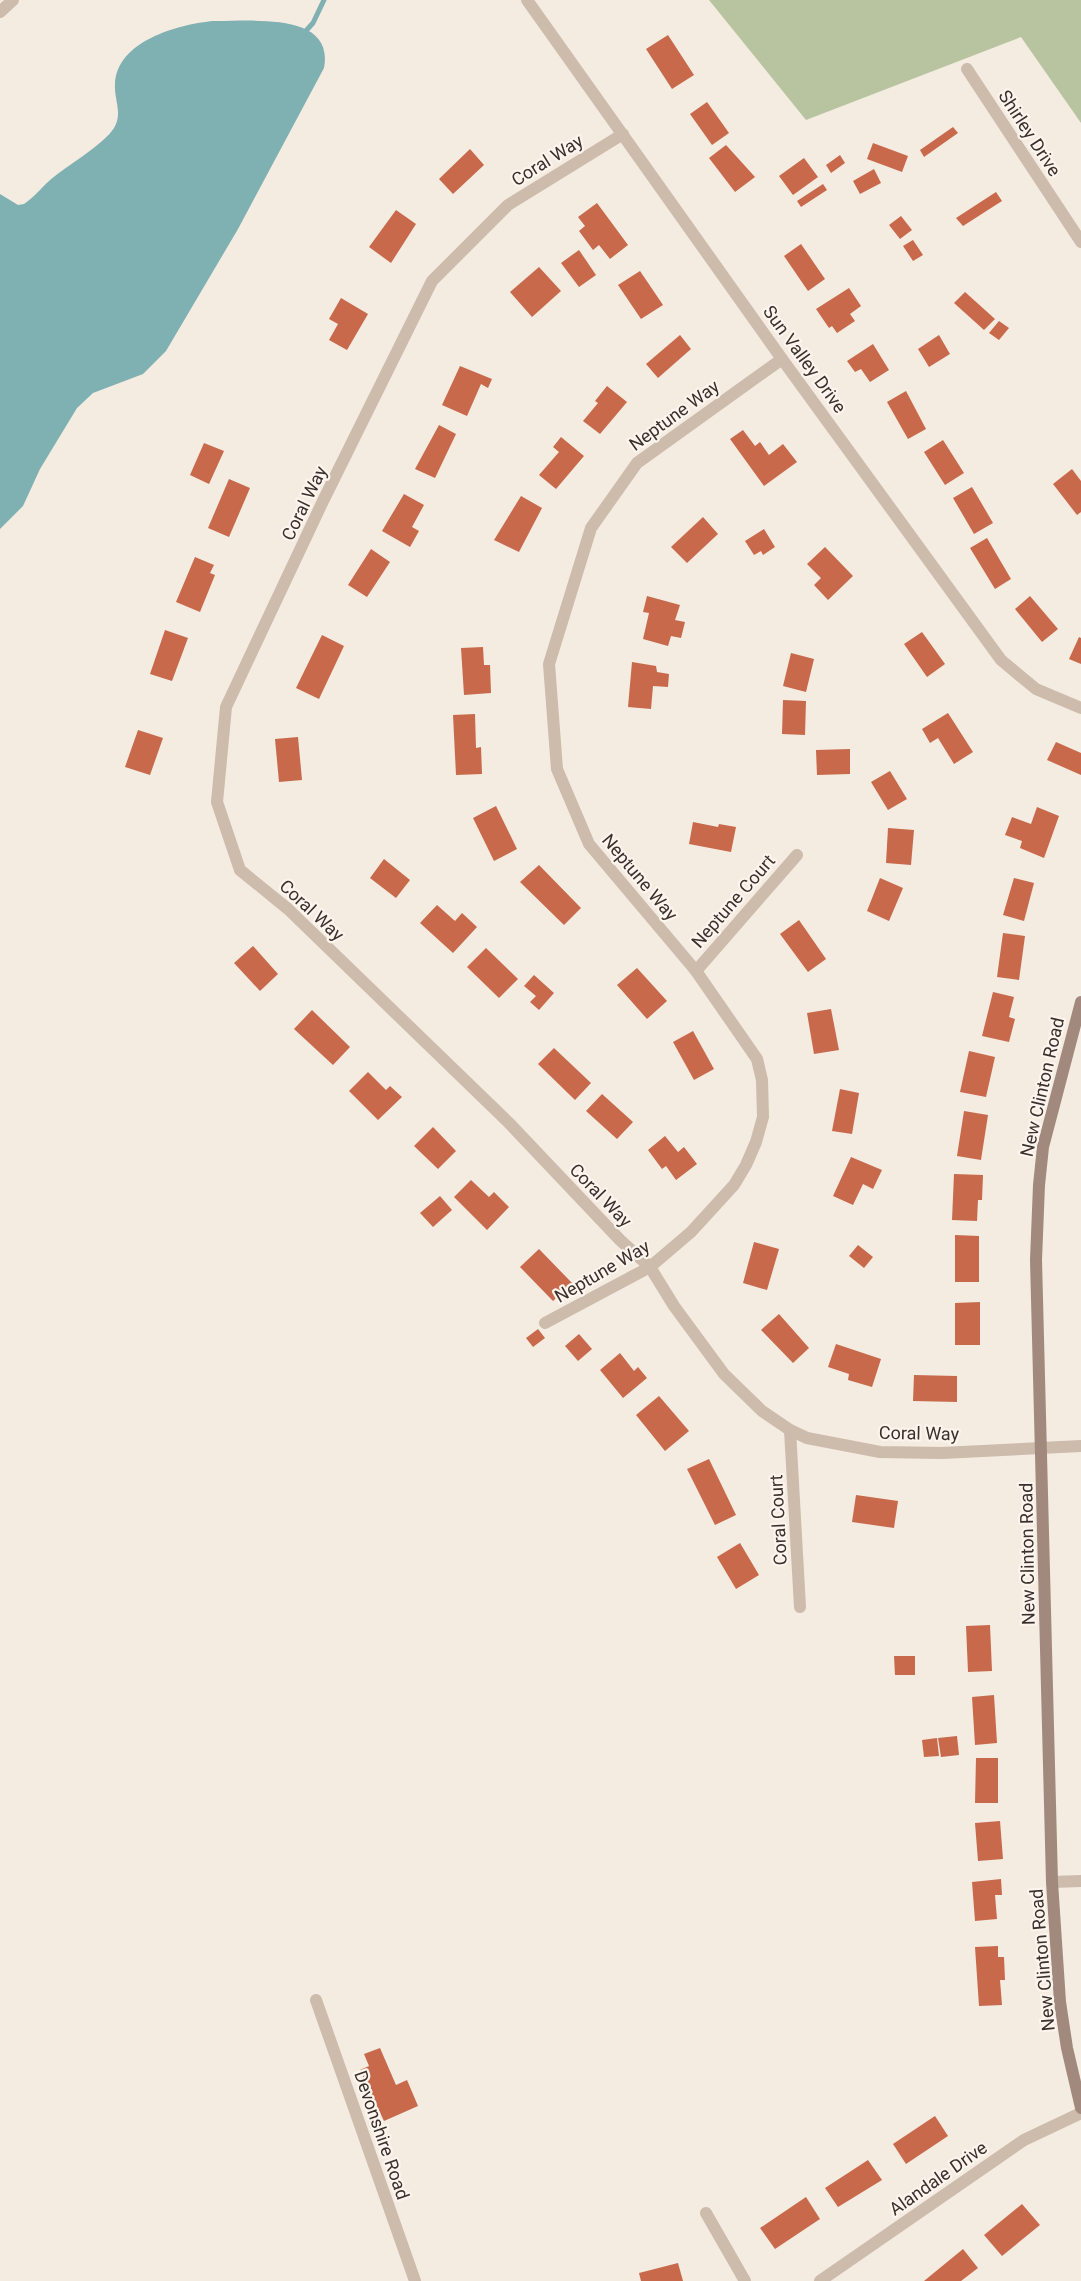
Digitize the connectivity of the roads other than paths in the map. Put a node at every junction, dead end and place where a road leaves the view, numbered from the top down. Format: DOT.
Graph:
graph roads {
  1 [pos="13,0"];
  2 [pos="527,0"];
  3 [pos="0,12"];
  4 [pos="967,69"];
  5 [pos="623,134"];
  6 [pos="1081,242"];
  7 [pos="782,359"];
  8 [pos="1081,708"];
  9 [pos="797,855"];
  10 [pos="696,970"];
  11 [pos="1081,1002"];
  12 [pos="650,1268"];
  13 [pos="545,1323"];
  14 [pos="790,1430"];
  15 [pos="1081,1446"];
  16 [pos="1042,1448"];
  17 [pos="800,1607"];
  18 [pos="1081,1880"];
  19 [pos="1052,1882"];
  20 [pos="316,2000"];
  21 [pos="1081,2108"];
  22 [pos="1081,2113"];
  23 [pos="706,2213"];
  24 [pos="415,2281"];
  25 [pos="745,2281"];
  26 [pos="820,2281"];
  1 -- 3 [label="street"];
  2 -- 5 [label="street, Sun Valley Drive"];
  4 -- 6 [label="street, Shirley Drive"];
  5 -- 7 [label="street, Sun Valley Drive"];
  5 -- 12 [label="street, Coral Way"];
  7 -- 8 [label="street, Sun Valley Drive"];
  7 -- 10 [label="street, Neptune Way"];
  9 -- 10 [label="street, Neptune Court"];
  10 -- 12 [label="street, Neptune Way"];
  11 -- 16 [label="street, New Clinton Road"];
  12 -- 13 [label="street, Neptune Way"];
  12 -- 14 [label="street, Coral Way"];
  14 -- 16 [label="street, Coral Way"];
  14 -- 17 [label="street, Coral Court"];
  15 -- 16 [label="street, Coral Way"];
  16 -- 19 [label="street, New Clinton Road"];
  18 -- 19 [label="street"];
  19 -- 21 [label="street, New Clinton Road"];
  20 -- 24 [label="street, Devonshire Road"];
  22 -- 26 [label="street, Alandale Drive"];
  23 -- 25 [label="street"];
}
